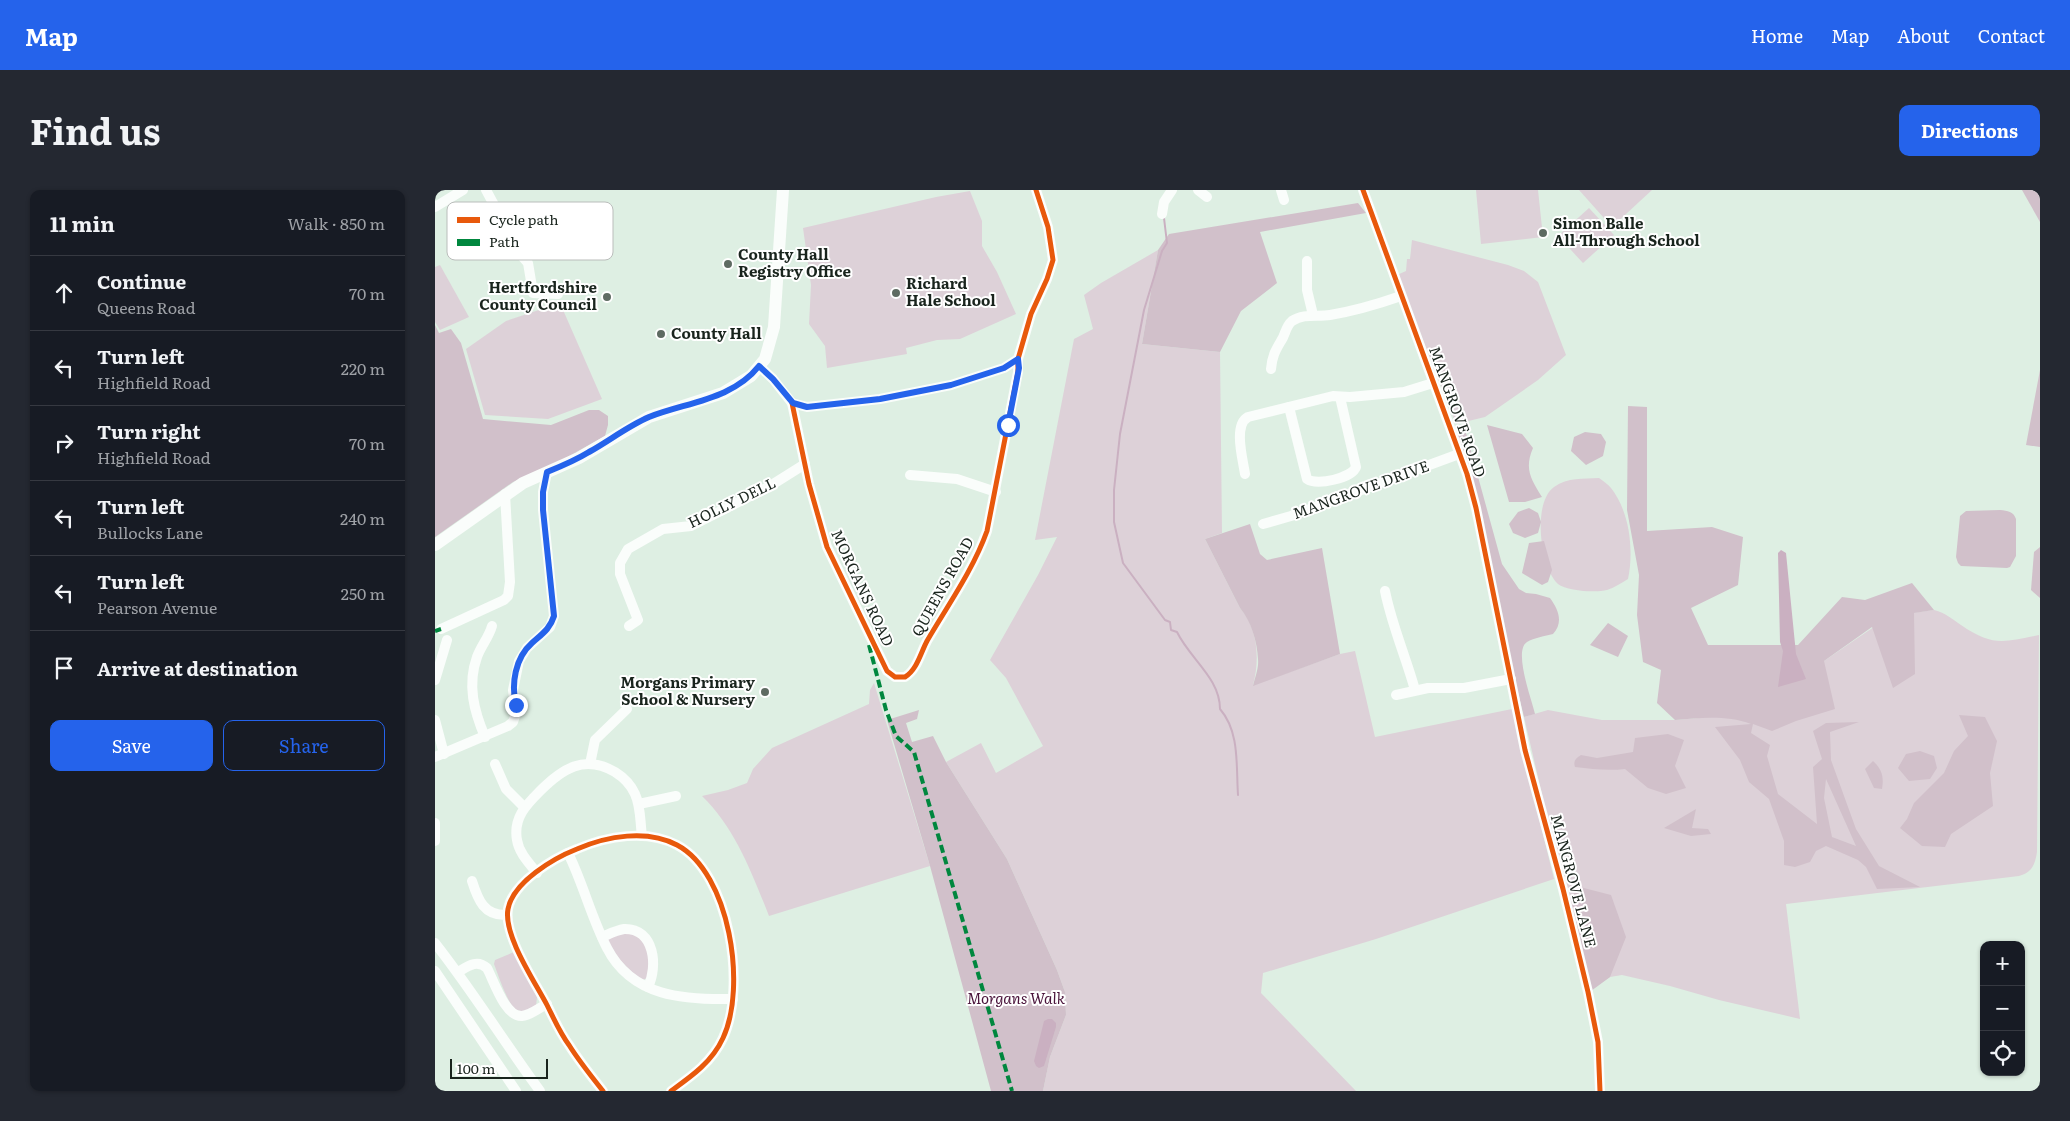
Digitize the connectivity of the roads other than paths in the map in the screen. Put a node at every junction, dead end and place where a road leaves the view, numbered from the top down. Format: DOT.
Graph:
graph roads {
  1 [pos="463,190"];
  2 [pos="486,190"];
  3 [pos="783,190"];
  4 [pos="1036,190"];
  5 [pos="1171,190"];
  6 [pos="1198,190"];
  7 [pos="1363,190"];
  8 [pos="1207,197"];
  9 [pos="492,202"];
  10 [pos="435,206"];
  11 [pos="1162,214"];
  12 [pos="525,260"];
  13 [pos="1307,261"];
  14 [pos="558,294"];
  15 [pos="1401,296"];
  16 [pos="1313,315"];
  17 [pos="1018,359"];
  18 [pos="759,366"];
  19 [pos="1271,369"];
  20 [pos="1433,383"];
  21 [pos="1340,397"];
  22 [pos="793,403"];
  23 [pos="1289,408"];
  24 [pos="1459,454"];
  25 [pos="805,464"];
  26 [pos="547,472"];
  27 [pos="1245,474"];
  28 [pos="910,475"];
  29 [pos="996,492"];
  30 [pos="505,494"];
  31 [pos="1263,524"];
  32 [pos="435,545"];
  33 [pos="1385,591"];
  34 [pos="492,626"];
  35 [pos="629,626"];
  36 [pos="441,629"];
  37 [pos="447,640"];
  38 [pos="908,675"];
  39 [pos="1511,679"];
  40 [pos="435,680"];
  41 [pos="1415,690"];
  42 [pos="1396,695"];
  43 [pos="627,709"];
  44 [pos="435,720"];
  45 [pos="485,737"];
  46 [pos="440,756"];
  47 [pos="495,764"];
  48 [pos="590,764"];
  49 [pos="676,796"];
  50 [pos="639,804"];
  51 [pos="524,808"];
  52 [pos="435,823"];
  53 [pos="642,836"];
  54 [pos="435,842"];
  55 [pos="568,852"];
  56 [pos="537,873"];
  57 [pos="472,881"];
  58 [pos="507,915"];
  59 [pos="602,936"];
  60 [pos="435,942"];
  61 [pos="435,972"];
  62 [pos="458,972"];
  63 [pos="648,987"];
  64 [pos="733,999"];
  65 [pos="547,1004"];
  66 [pos="517,1091"];
  67 [pos="541,1091"];
  68 [pos="603,1091"];
  69 [pos="671,1091"];
  70 [pos="1600,1091"];
  1 -- 10 [label="street"];
  2 -- 9 [label="street"];
  3 -- 18 [label="main road"];
  4 -- 17 [label="street, QUEENS ROAD"];
  5 -- 11 [label="street"];
  6 -- 8 [label="street"];
  7 -- 15 [label="street, MANGROVE ROAD"];
  12 -- 14 [label="street"];
  13 -- 16 [label="street"];
  15 -- 16 [label="street"];
  15 -- 20 [label="street, MANGROVE ROAD"];
  16 -- 19 [label="street"];
  17 -- 22 [label="street"];
  17 -- 29 [label="street, QUEENS ROAD"];
  18 -- 22 [label="street"];
  18 -- 26 [label="main road"];
  20 -- 21 [label="street"];
  20 -- 24 [label="street, MANGROVE ROAD"];
  21 -- 23 [label="street"];
  21 -- 23 [label="street"];
  22 -- 25 [label="street, MORGANS ROAD"];
  23 -- 27 [label="street"];
  24 -- 31 [label="street, MANGROVE DRIVE"];
  24 -- 39 [label="street, MANGROVE ROAD"];
  25 -- 35 [label="street, HOLLY DELL"];
  25 -- 38 [label="street, MORGANS ROAD"];
  26 -- 30 [label="main road"];
  26 -- 45 [label="street"];
  28 -- 29 [label="street"];
  29 -- 38 [label="street, QUEENS ROAD"];
  30 -- 32 [label="main road"];
  30 -- 36 [label="street"];
  33 -- 41 [label="street"];
  34 -- 45 [label="street"];
  37 -- 40 [label="street"];
  39 -- 41 [label="street"];
  39 -- 70 [label="street, MANGROVE LANE"];
  41 -- 42 [label="street"];
  43 -- 48 [label="street"];
  44 -- 46 [label="street"];
  45 -- 46 [label="street"];
  47 -- 51 [label="street"];
  48 -- 50 [label="street"];
  48 -- 51 [label="street"];
  49 -- 50 [label="street"];
  50 -- 53 [label="street"];
  51 -- 56 [label="street"];
  52 -- 54 [label="street"];
  53 -- 55 [label="street"];
  53 -- 64 [label="street"];
  55 -- 56 [label="street"];
  55 -- 59 [label="street"];
  56 -- 58 [label="street"];
  57 -- 58 [label="street"];
  58 -- 65 [label="street"];
  59 -- 63 [label="street"];
  59 -- 63 [label="street"];
  60 -- 62 [label="street"];
  61 -- 66 [label="street"];
  62 -- 65 [label="street"];
  62 -- 67 [label="street"];
  63 -- 64 [label="street"];
  64 -- 69 [label="street"];
  65 -- 68 [label="street"];
}
